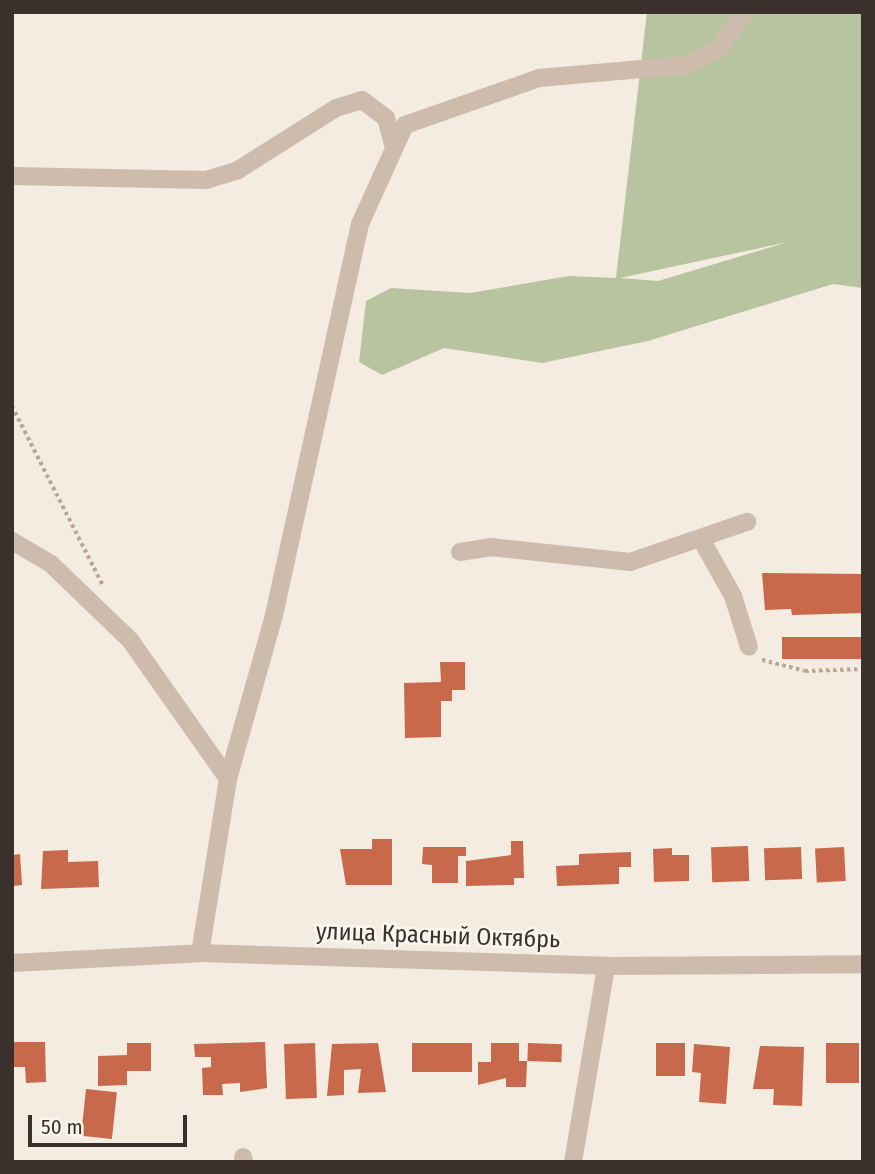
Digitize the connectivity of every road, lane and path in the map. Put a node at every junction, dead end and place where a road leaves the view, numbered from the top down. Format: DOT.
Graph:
graph roads {
  1 [pos="746,12"];
  2 [pos="394,148"];
  3 [pos="12,176"];
  4 [pos="12,406"];
  5 [pos="747,522"];
  6 [pos="701,539"];
  7 [pos="12,541"];
  8 [pos="460,552"];
  9 [pos="106,592"];
  10 [pos="751,653"];
  11 [pos="863,669"];
  12 [pos="228,779"];
  13 [pos="201,953"];
  14 [pos="12,963"];
  15 [pos="863,964"];
  16 [pos="606,966"];
  17 [pos="573,1162"];
  1 -- 2 [label="street"];
  2 -- 3 [label="street"];
  2 -- 12 [label="street"];
  4 -- 9 [label="path"];
  5 -- 6 [label="street"];
  6 -- 8 [label="street"];
  6 -- 10 [label="street"];
  7 -- 12 [label="street"];
  10 -- 11 [label="path"];
  12 -- 13 [label="street"];
  13 -- 14 [label="street, улица Красный Октябрь"];
  13 -- 16 [label="street, улица Красный Октябрь"];
  15 -- 16 [label="street, улица Красный Октябрь"];
  16 -- 17 [label="street"];
}
